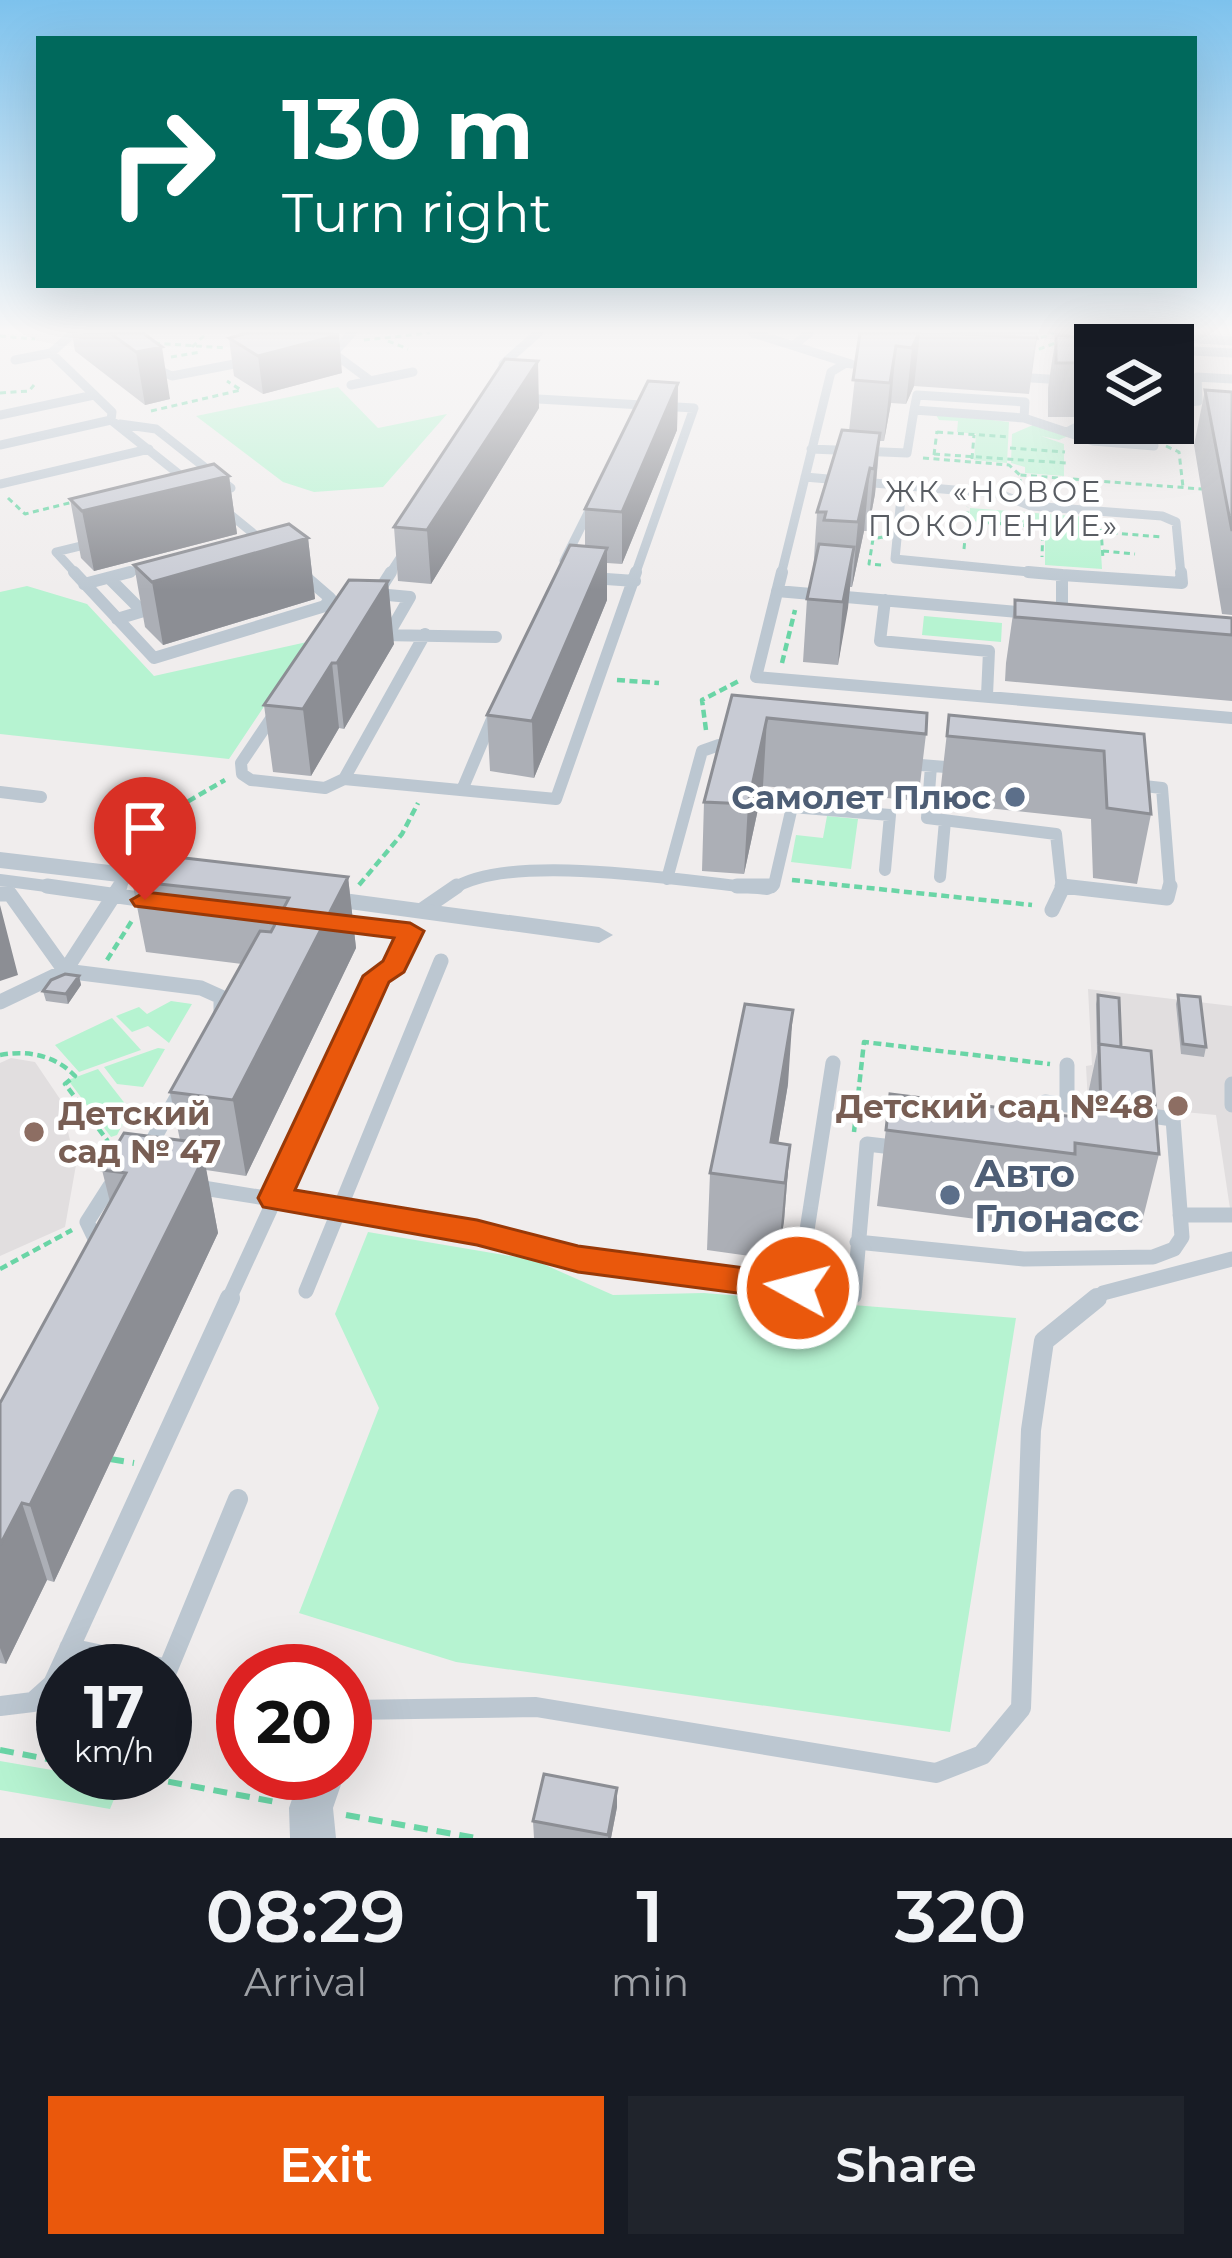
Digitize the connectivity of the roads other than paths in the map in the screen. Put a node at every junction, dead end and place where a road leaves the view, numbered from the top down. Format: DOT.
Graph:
graph roads {
  1 [pos="113,419"];
  2 [pos="635,419"];
  3 [pos="690,419"];
  4 [pos="819,419"];
  5 [pos="913,419"];
  6 [pos="1026,419"];
  7 [pos="114,422"];
  8 [pos="631,426"];
  9 [pos="1074,430"];
  10 [pos="1070,433"];
  11 [pos="0,445"];
  12 [pos="1154,446"];
  13 [pos="149,449"];
  14 [pos="812,449"];
  15 [pos="805,477"];
  16 [pos="898,486"];
  17 [pos="0,487"];
  18 [pos="195,487"];
  19 [pos="231,488"];
  20 [pos="600,490"];
  21 [pos="209,498"];
  22 [pos="224,509"];
  23 [pos="202,514"];
  24 [pos="415,535"];
  25 [pos="98,541"];
  26 [pos="277,553"];
  27 [pos="152,566"];
  28 [pos="282,571"];
  29 [pos="557,574"];
  30 [pos="1062,575"];
  31 [pos="577,576"];
  32 [pos="109,578"];
  33 [pos="634,581"];
  34 [pos="84,584"];
  35 [pos="778,591"];
  36 [pos="885,600"];
  37 [pos="164,605"];
  38 [pos="142,611"];
  39 [pos="302,615"];
  40 [pos="1061,617"];
  41 [pos="1083,619"];
  42 [pos="117,620"];
  43 [pos="313,626"];
  44 [pos="364,634"];
  45 [pos="425,634"];
  46 [pos="388,635"];
  47 [pos="496,638"];
  48 [pos="987,695"];
  49 [pos="498,706"];
  50 [pos="278,707"];
  51 [pos="1232,718"];
  52 [pos="742,747"];
  53 [pos="884,761"];
  54 [pos="931,766"];
  55 [pos="977,770"];
  56 [pos="344,778"];
  57 [pos="1115,783"];
  58 [pos="462,790"];
  59 [pos="0,792"];
  60 [pos="41,797"];
  61 [pos="945,821"];
  62 [pos="0,860"];
  63 [pos="885,870"];
  64 [pos="940,877"];
  65 [pos="667,879"];
  66 [pos="0,880"];
  67 [pos="198,883"];
  68 [pos="120,885"];
  69 [pos="1062,890"];
  70 [pos="0,894"];
  71 [pos="293,895"];
  72 [pos="167,903"];
  73 [pos="1052,909"];
  74 [pos="422,910"];
  75 [pos="322,921"];
  76 [pos="599,935"];
  77 [pos="441,961"];
  78 [pos="65,971"];
  79 [pos="0,1002"];
  80 [pos="211,1035"];
  81 [pos="833,1064"];
  82 [pos="1067,1066"];
  83 [pos="189,1076"];
  84 [pos="1232,1084"];
  85 [pos="1067,1105"];
  86 [pos="1232,1105"];
  87 [pos="1114,1111"];
  88 [pos="1136,1114"];
  89 [pos="1045,1145"];
  90 [pos="911,1150"];
  91 [pos="144,1157"];
  92 [pos="127,1179"];
  93 [pos="169,1183"];
  94 [pos="275,1198"];
  95 [pos="339,1209"];
  96 [pos="1180,1215"];
  97 [pos="1232,1215"];
  98 [pos="857,1242"];
  99 [pos="1232,1258"];
  100 [pos="91,1270"];
  101 [pos="798,1288"];
  102 [pos="306,1291"];
  103 [pos="238,1499"];
  104 [pos="71,1644"];
  105 [pos="178,1644"];
  106 [pos="36,1699"];
  107 [pos="0,1706"];
  108 [pos="372,1710"];
  109 [pos="314,1800"];
  110 [pos="313,1838"];
  1 -- 7 [label="lane"];
  2 -- 8 [label="lane"];
  3 -- 33 [label="lane"];
  4 -- 14 [label="lane"];
  5 -- 14 [label="lane"];
  6 -- 10 [label="lane"];
  7 -- 11 [label="lane"];
  7 -- 13 [label="lane"];
  7 -- 19 [label="lane"];
  9 -- 10 [label="lane"];
  10 -- 12 [label="lane"];
  13 -- 17 [label="lane"];
  13 -- 18 [label="lane"];
  14 -- 15 [label="lane"];
  15 -- 16 [label="lane"];
  15 -- 35 [label="lane"];
  16 -- 30 [label="lane"];
  16 -- 30 [label="lane"];
  20 -- 29 [label="lane"];
  21 -- 22 [label="lane"];
  22 -- 23 [label="lane"];
  22 -- 26 [label="lane"];
  24 -- 46 [label="lane"];
  25 -- 34 [label="lane"];
  27 -- 32 [label="lane"];
  28 -- 39 [label="lane"];
  30 -- 40 [label="lane"];
  31 -- 33 [label="lane"];
  32 -- 34 [label="lane"];
  32 -- 38 [label="lane"];
  33 -- 58 [label="lane"];
  34 -- 42 [label="lane"];
  35 -- 36 [label="lane"];
  35 -- 48 [label="lane"];
  36 -- 40 [label="lane"];
  36 -- 48 [label="lane"];
  37 -- 38 [label="lane"];
  38 -- 42 [label="lane"];
  39 -- 42 [label="lane"];
  39 -- 43 [label="lane"];
  40 -- 41 [label="lane"];
  44 -- 46 [label="lane"];
  45 -- 46 [label="lane"];
  45 -- 47 [label="lane"];
  45 -- 56 [label="lane"];
  48 -- 51 [label="lane"];
  49 -- 58 [label="lane"];
  50 -- 56 [label="lane"];
  52 -- 65 [label="lane"];
  53 -- 54 [label="lane"];
  54 -- 55 [label="lane"];
  54 -- 61 [label="lane"];
  56 -- 58 [label="lane"];
  57 -- 69 [label="lane"];
  59 -- 60 [label="lane"];
  61 -- 64 [label="lane"];
  61 -- 69 [label="lane"];
  62 -- 68 [label="street"];
  63 -- 65 [label="lane"];
  65 -- 74 [label="lane"];
  66 -- 68 [label="lane"];
  67 -- 68 [label="street"];
  68 -- 72 [label="lane"];
  68 -- 78 [label="lane"];
  69 -- 73 [label="lane"];
  70 -- 78 [label="lane"];
  71 -- 74 [label="street"];
  74 -- 76 [label="street"];
  75 -- 94 [label="lane"];
  77 -- 95 [label="lane"];
  78 -- 79 [label="lane"];
  78 -- 80 [label="lane"];
  81 -- 101 [label="lane"];
  82 -- 85 [label="lane"];
  83 -- 91 [label="lane"];
  84 -- 86 [label="lane"];
  85 -- 87 [label="lane"];
  85 -- 89 [label="lane"];
  88 -- 96 [label="lane"];
  90 -- 98 [label="lane"];
  92 -- 100 [label="lane"];
  93 -- 94 [label="lane"];
  94 -- 95 [label="lane"];
  94 -- 104 [label="lane"];
  95 -- 101 [label="lane"];
  95 -- 102 [label="lane"];
  96 -- 97 [label="lane"];
  96 -- 98 [label="lane"];
  98 -- 101 [label="lane"];
  99 -- 108 [label="lane"];
  103 -- 105 [label="lane"];
  106 -- 107 [label="lane"];
  109 -- 110 [label="street"];
}
